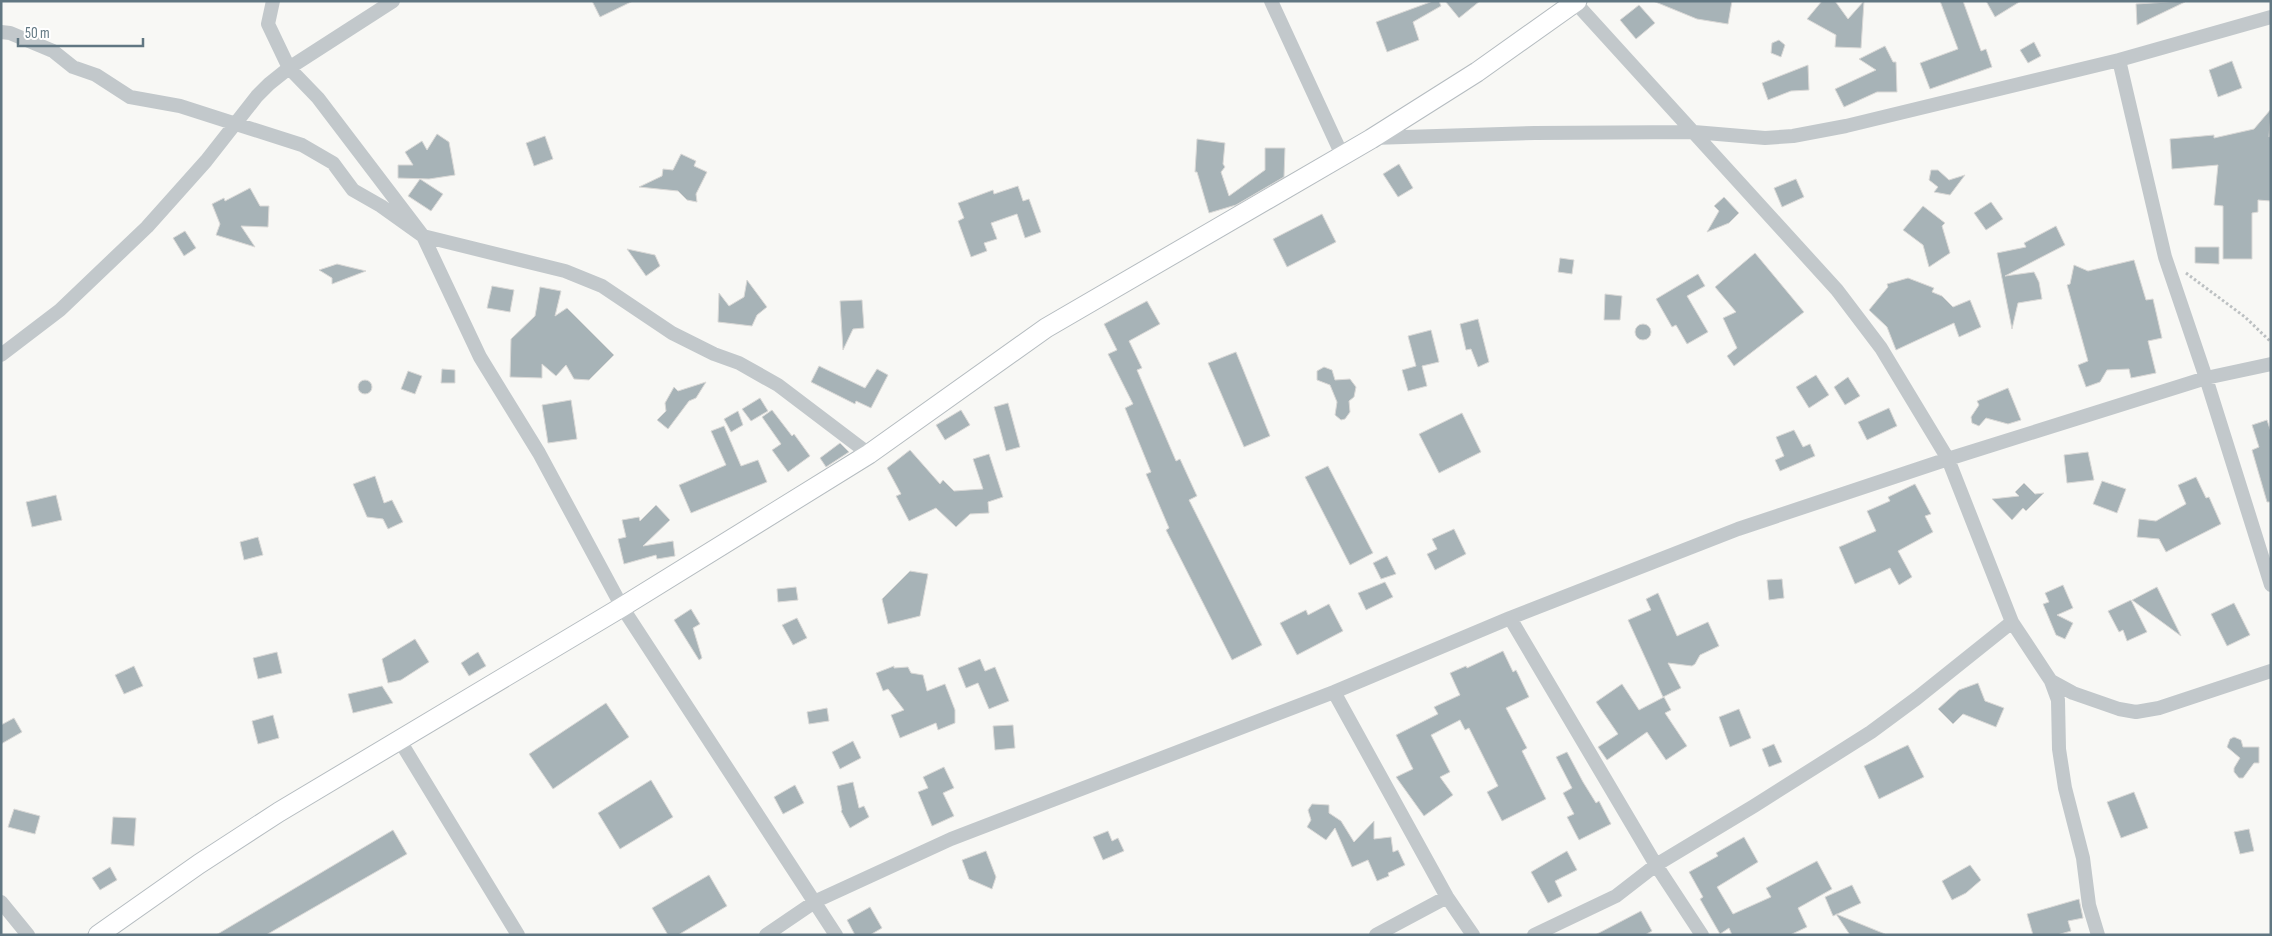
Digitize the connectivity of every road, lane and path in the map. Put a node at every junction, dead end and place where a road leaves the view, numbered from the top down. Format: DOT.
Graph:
graph roads {
  1 [pos="273,1"];
  2 [pos="393,1"];
  3 [pos="1271,1"];
  4 [pos="1575,2"];
  5 [pos="2271,17"];
  6 [pos="1,32"];
  7 [pos="2119,60"];
  8 [pos="289,68"];
  9 [pos="234,122"];
  10 [pos="1694,132"];
  11 [pos="1371,138"];
  12 [pos="1342,156"];
  13 [pos="423,236"];
  14 [pos="2165,257"];
  15 [pos="2271,342"];
  16 [pos="1,355"];
  17 [pos="2271,364"];
  18 [pos="2206,378"];
  19 [pos="869,454"];
  20 [pos="1948,459"];
  21 [pos="2271,585"];
  22 [pos="622,607"];
  23 [pos="1510,618"];
  24 [pos="2012,622"];
  25 [pos="2271,671"];
  26 [pos="2051,681"];
  27 [pos="1334,692"];
  28 [pos="400,741"];
  29 [pos="1656,865"];
  30 [pos="1447,897"];
  31 [pos="816,901"];
  32 [pos="1,902"];
  33 [pos="28,935"];
  34 [pos="98,935"];
  35 [pos="518,935"];
  36 [pos="766,935"];
  37 [pos="836,935"];
  38 [pos="1376,935"];
  39 [pos="1473,935"];
  40 [pos="1534,935"];
  41 [pos="1702,935"];
  42 [pos="2098,935"];
  1 -- 8 [label="street"];
  2 -- 8 [label="street"];
  3 -- 12 [label="street"];
  4 -- 10 [label="street"];
  4 -- 11 [label="main road"];
  5 -- 7 [label="street"];
  6 -- 9 [label="street"];
  7 -- 10 [label="street"];
  7 -- 14 [label="street"];
  8 -- 9 [label="street"];
  8 -- 13 [label="street"];
  9 -- 13 [label="street"];
  9 -- 16 [label="street"];
  10 -- 11 [label="street"];
  10 -- 20 [label="street"];
  11 -- 12 [label="main road"];
  12 -- 19 [label="main road"];
  13 -- 19 [label="street"];
  13 -- 22 [label="street"];
  14 -- 15 [label="path"];
  14 -- 18 [label="street"];
  17 -- 18 [label="street"];
  18 -- 20 [label="street"];
  18 -- 21 [label="street"];
  19 -- 22 [label="main road"];
  20 -- 23 [label="street"];
  20 -- 24 [label="street"];
  22 -- 28 [label="main road"];
  22 -- 31 [label="street"];
  23 -- 27 [label="street"];
  23 -- 29 [label="street"];
  24 -- 26 [label="street"];
  24 -- 29 [label="street"];
  25 -- 26 [label="street"];
  26 -- 42 [label="street"];
  27 -- 30 [label="street"];
  27 -- 31 [label="street"];
  28 -- 34 [label="main road"];
  28 -- 35 [label="street"];
  29 -- 40 [label="street"];
  29 -- 41 [label="street"];
  30 -- 38 [label="street"];
  30 -- 39 [label="street"];
  31 -- 36 [label="street"];
  31 -- 37 [label="street"];
  32 -- 33 [label="street"];
}
